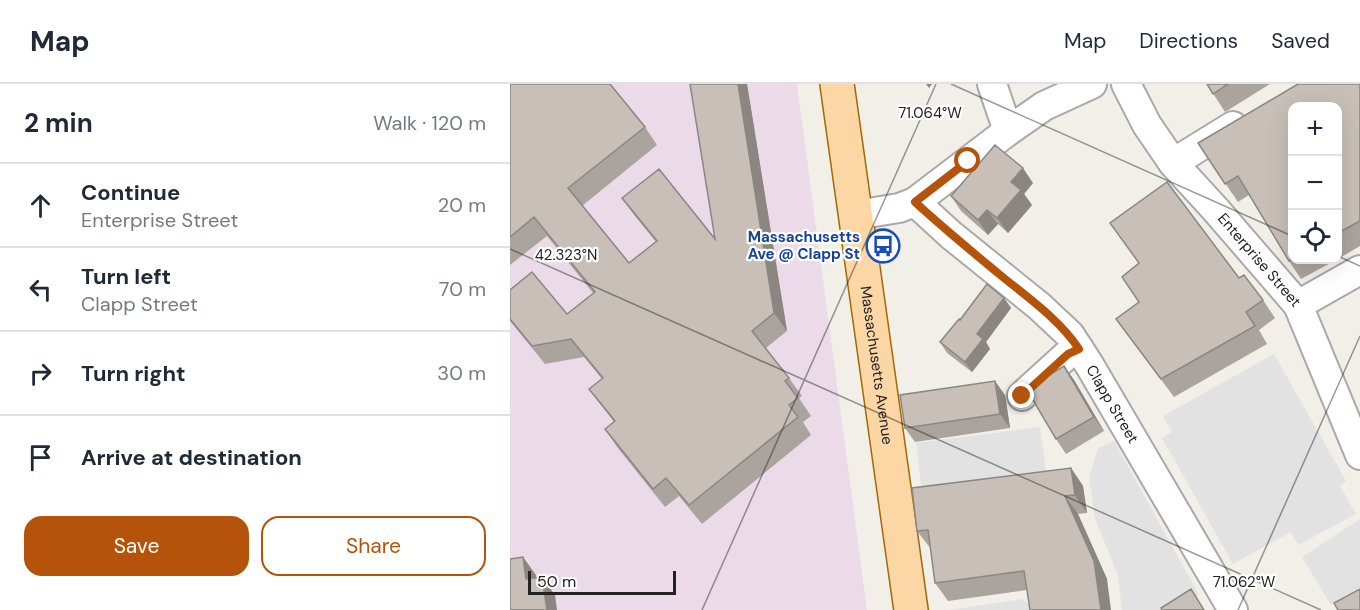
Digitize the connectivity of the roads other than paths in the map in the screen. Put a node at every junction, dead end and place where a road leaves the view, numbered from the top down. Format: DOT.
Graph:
graph roads {
  1 [pos="837,84"];
  2 [pos="992,84"];
  3 [pos="1092,84"];
  4 [pos="1126,84"];
  5 [pos="1252,114"];
  6 [pos="1008,131"];
  7 [pos="1173,163"];
  8 [pos="915,202"];
  9 [pos="856,215"];
  10 [pos="1360,270"];
  11 [pos="1298,305"];
  12 [pos="1079,349"];
  13 [pos="1022,396"];
  14 [pos="1360,455"];
  15 [pos="911,610"];
  16 [pos="1233,610"];
  1 -- 9 [label="main road, Massachusetts Avenue"];
  2 -- 6 [label="street"];
  3 -- 6 [label="street"];
  4 -- 7 [label="street, Enterprise Street"];
  5 -- 7 [label="street"];
  6 -- 8 [label="street"];
  7 -- 11 [label="street, Enterprise Street"];
  8 -- 9 [label="street"];
  8 -- 12 [label="street, Clapp Street"];
  9 -- 15 [label="main road, Massachusetts Avenue"];
  10 -- 11 [label="street"];
  11 -- 14 [label="street, Enterprise Street"];
  12 -- 13 [label="street"];
  12 -- 16 [label="street, Clapp Street"];
}
